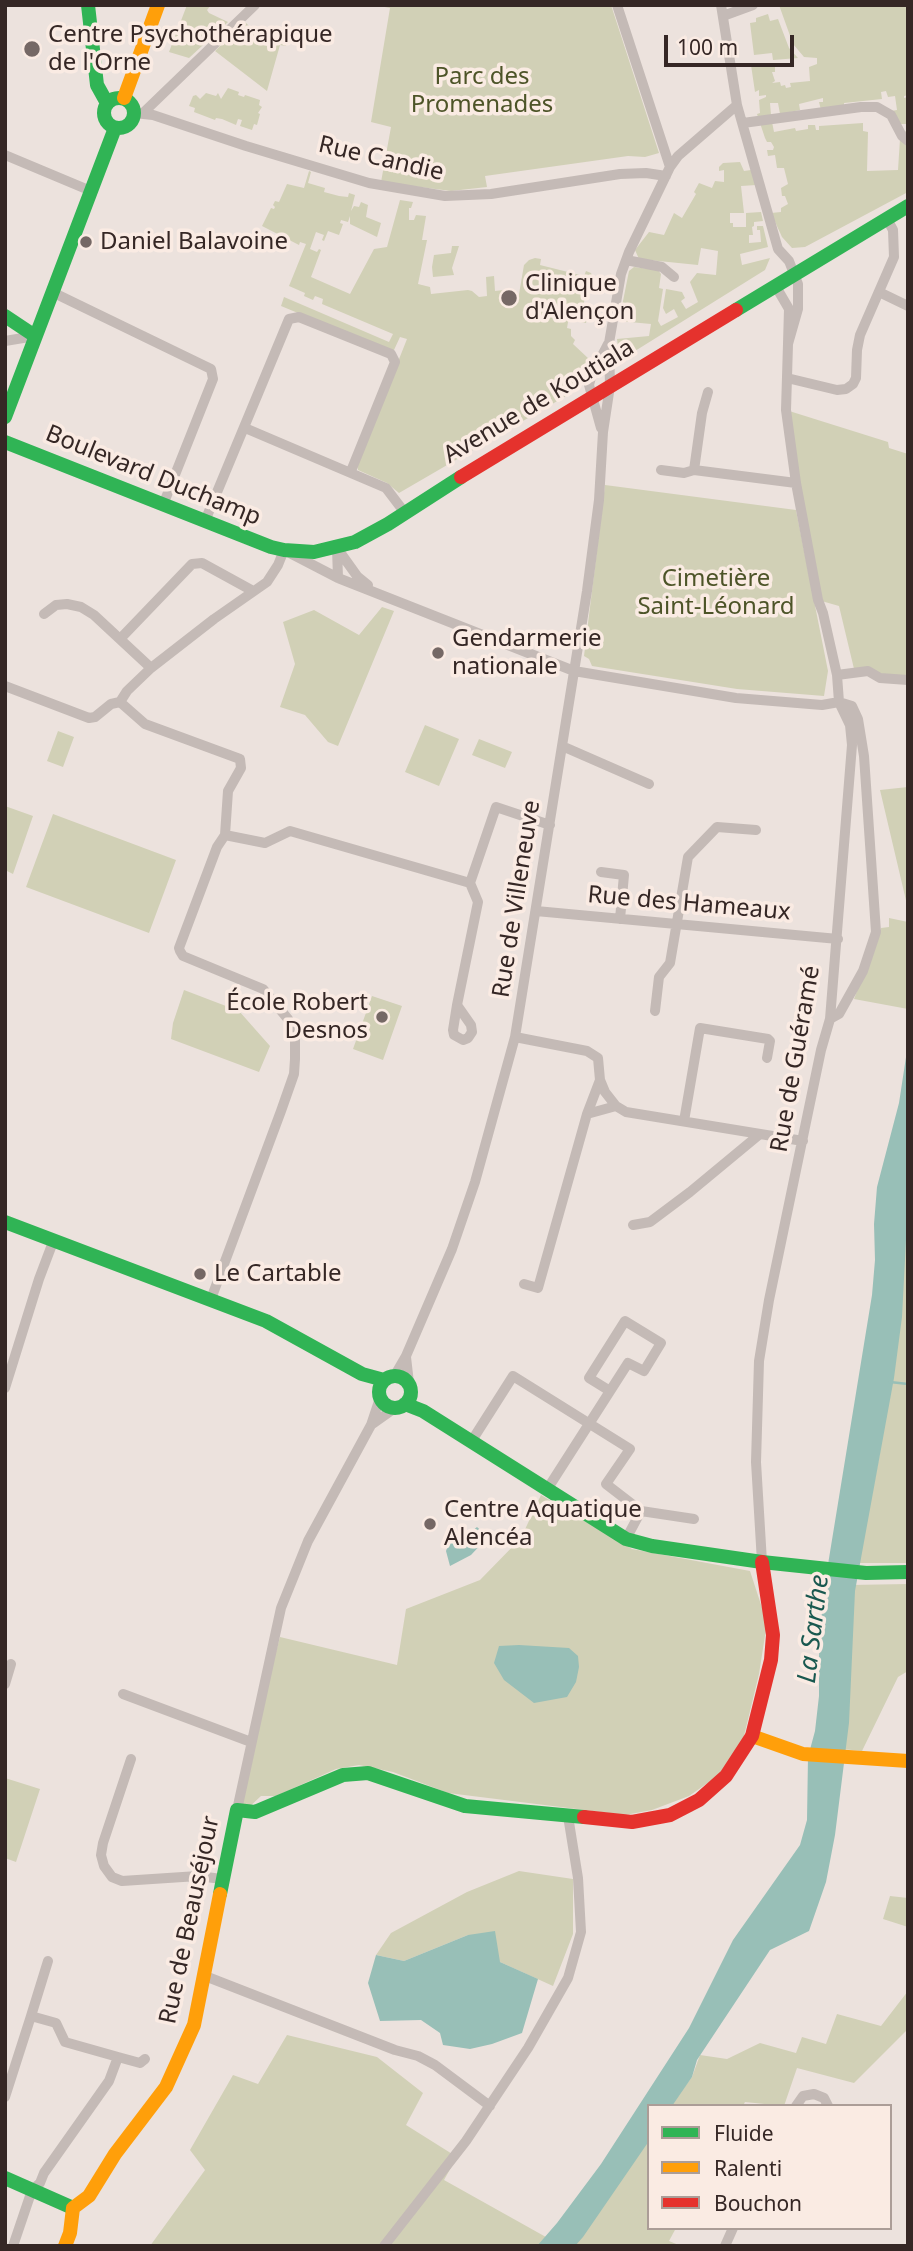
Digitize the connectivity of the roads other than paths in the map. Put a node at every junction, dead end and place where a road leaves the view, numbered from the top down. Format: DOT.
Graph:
graph roads {
  1 [pos="89,5"];
  2 [pos="158,5"];
  3 [pos="255,5"];
  4 [pos="617,5"];
  5 [pos="753,5"];
  6 [pos="722,10"];
  7 [pos="124,98"];
  8 [pos="107,103"];
  9 [pos="737,105"];
  10 [pos="138,113"];
  11 [pos="743,123"];
  12 [pos="115,128"];
  13 [pos="908,141"];
  14 [pos="5,155"];
  15 [pos="668,171"];
  16 [pos="91,191"];
  17 [pos="908,206"];
  18 [pos="887,219"];
  19 [pos="626,260"];
  20 [pos="795,273"];
  21 [pos="674,277"];
  22 [pos="775,285"];
  23 [pos="52,292"];
  24 [pos="879,292"];
  25 [pos="908,306"];
  26 [pos="5,316"];
  27 [pos="35,336"];
  28 [pos="5,341"];
  29 [pos="609,343"];
  30 [pos="788,344"];
  31 [pos="787,378"];
  32 [pos="610,386"];
  33 [pos="708,392"];
  34 [pos="592,398"];
  35 [pos="5,416"];
  36 [pos="245,428"];
  37 [pos="603,432"];
  38 [pos="5,442"];
  39 [pos="661,470"];
  40 [pos="694,470"];
  41 [pos="351,471"];
  42 [pos="796,483"];
  43 [pos="163,505"];
  44 [pos="405,513"];
  45 [pos="205,521"];
  46 [pos="337,548"];
  47 [pos="284,550"];
  48 [pos="338,578"];
  49 [pos="253,591"];
  50 [pos="386,596"];
  51 [pos="44,614"];
  52 [pos="120,639"];
  53 [pos="151,668"];
  54 [pos="574,671"];
  55 [pos="837,675"];
  56 [pos="908,680"];
  57 [pos="5,685"];
  58 [pos="120,702"];
  59 [pos="839,702"];
  60 [pos="562,746"];
  61 [pos="649,784"];
  62 [pos="550,825"];
  63 [pos="756,830"];
  64 [pos="225,835"];
  65 [pos="601,872"];
  66 [pos="470,883"];
  67 [pos="536,911"];
  68 [pos="620,919"];
  69 [pos="678,924"];
  70 [pos="838,939"];
  71 [pos="457,1005"];
  72 [pos="655,1011"];
  73 [pos="830,1019"];
  74 [pos="515,1037"];
  75 [pos="767,1058"];
  76 [pos="600,1080"];
  77 [pos="616,1106"];
  78 [pos="587,1114"];
  79 [pos="684,1121"];
  80 [pos="760,1134"];
  81 [pos="803,1141"];
  82 [pos="5,1222"];
  83 [pos="633,1225"];
  84 [pos="53,1242"];
  85 [pos="524,1284"];
  86 [pos="213,1296"];
  87 [pos="406,1356"];
  88 [pos="384,1386"];
  89 [pos="5,1388"];
  90 [pos="610,1391"];
  91 [pos="405,1398"];
  92 [pos="589,1424"];
  93 [pos="371,1426"];
  94 [pos="471,1442"];
  95 [pos="548,1488"];
  96 [pos="641,1511"];
  97 [pos="694,1519"];
  98 [pos="626,1539"];
  99 [pos="762,1562"];
  100 [pos="908,1572"];
  101 [pos="11,1664"];
  102 [pos="5,1684"];
  103 [pos="123,1694"];
  104 [pos="752,1736"];
  105 [pos="251,1742"];
  106 [pos="131,1759"];
  107 [pos="908,1762"];
  108 [pos="237,1810"];
  109 [pos="568,1816"];
  110 [pos="222,1879"];
  111 [pos="48,1961"];
  112 [pos="205,1976"];
  113 [pos="30,2016"];
  114 [pos="118,2057"];
  115 [pos="145,2059"];
  116 [pos="5,2096"];
  117 [pos="797,2104"];
  118 [pos="827,2104"];
  119 [pos="490,2106"];
  120 [pos="5,2178"];
  121 [pos="32,2190"];
  122 [pos="51,2197"];
  123 [pos="73,2208"];
  124 [pos="23,2221"];
  125 [pos="732,2230"];
  126 [pos="13,2246"];
  127 [pos="65,2246"];
  128 [pos="384,2246"];
  129 [pos="725,2246"];
  1 -- 8 [label="street"];
  2 -- 7 [label="street"];
  3 -- 10 [label="street"];
  4 -- 15 [label="street"];
  5 -- 6 [label="street"];
  6 -- 9 [label="street, Rue de Guéramé"];
  7 -- 8 [label="street"];
  7 -- 10 [label="street"];
  8 -- 12 [label="street"];
  9 -- 11 [label="street, Rue de Guéramé"];
  9 -- 15 [label="street"];
  10 -- 12 [label="street"];
  10 -- 15 [label="street, Rue Candie"];
  11 -- 13 [label="street"];
  11 -- 20 [label="street, Rue de Guéramé"];
  12 -- 16 [label="street"];
  14 -- 16 [label="street"];
  15 -- 19 [label="street"];
  16 -- 23 [label="street"];
  17 -- 18 [label="street, Avenue de Koutiala"];
  18 -- 20 [label="street, Avenue de Koutiala"];
  18 -- 24 [label="street"];
  19 -- 21 [label="street"];
  19 -- 29 [label="street"];
  20 -- 22 [label="street, Avenue de Koutiala"];
  20 -- 30 [label="street, Rue de Guéramé"];
  22 -- 30 [label="street, Rue de Guéramé"];
  22 -- 32 [label="street, Avenue de Koutiala"];
  23 -- 27 [label="street"];
  23 -- 43 [label="street"];
  24 -- 25 [label="street"];
  24 -- 31 [label="street"];
  26 -- 27 [label="street"];
  27 -- 28 [label="street"];
  27 -- 35 [label="street"];
  29 -- 32 [label="street, Rue de Villeneuve"];
  29 -- 34 [label="street"];
  30 -- 31 [label="street, Rue de Guéramé"];
  31 -- 42 [label="street, Rue de Guéramé"];
  32 -- 34 [label="street, Avenue de Koutiala"];
  32 -- 37 [label="street, Rue de Villeneuve"];
  33 -- 40 [label="street"];
  34 -- 37 [label="street"];
  34 -- 44 [label="street, Avenue de Koutiala"];
  36 -- 41 [label="street"];
  36 -- 41 [label="street"];
  36 -- 45 [label="street"];
  37 -- 54 [label="street, Rue de Villeneuve"];
  38 -- 43 [label="street, Boulevard Duchamp"];
  39 -- 40 [label="street"];
  40 -- 42 [label="street"];
  41 -- 44 [label="street"];
  42 -- 55 [label="street, Rue de Guéramé"];
  43 -- 45 [label="street, Boulevard Duchamp"];
  44 -- 46 [label="street, Avenue de Koutiala"];
  45 -- 47 [label="street, Boulevard Duchamp"];
  46 -- 47 [label="street, Boulevard Duchamp"];
  46 -- 48 [label="street"];
  46 -- 50 [label="street, Boulevard Duchamp"];
  47 -- 48 [label="street, Boulevard Duchamp"];
  47 -- 49 [label="street"];
  48 -- 50 [label="street, Boulevard Duchamp"];
  49 -- 52 [label="street"];
  49 -- 53 [label="street"];
  50 -- 54 [label="street, Boulevard Duchamp"];
  51 -- 52 [label="street"];
  52 -- 53 [label="street"];
  53 -- 58 [label="street"];
  54 -- 59 [label="street, Boulevard Duchamp"];
  54 -- 60 [label="street, Rue de Villeneuve"];
  55 -- 56 [label="street"];
  55 -- 59 [label="street, Rue de Guéramé"];
  57 -- 58 [label="street"];
  58 -- 64 [label="street"];
  59 -- 70 [label="street, Rue de Guéramé"];
  59 -- 73 [label="street"];
  60 -- 61 [label="street"];
  60 -- 62 [label="street, Rue de Villeneuve"];
  62 -- 66 [label="street"];
  62 -- 67 [label="street, Rue de Villeneuve"];
  63 -- 69 [label="street"];
  64 -- 66 [label="street"];
  64 -- 86 [label="street"];
  65 -- 68 [label="street"];
  66 -- 71 [label="street"];
  67 -- 68 [label="street, Rue des Hameaux"];
  67 -- 74 [label="street, Rue de Villeneuve"];
  68 -- 69 [label="street, Rue des Hameaux"];
  69 -- 70 [label="street, Rue des Hameaux"];
  69 -- 72 [label="street"];
  70 -- 73 [label="street, Rue de Guéramé"];
  73 -- 81 [label="street, Rue de Guéramé"];
  74 -- 76 [label="street"];
  74 -- 87 [label="street, Rue de Villeneuve"];
  75 -- 79 [label="street"];
  76 -- 77 [label="street"];
  76 -- 78 [label="street"];
  77 -- 78 [label="street"];
  77 -- 79 [label="street"];
  78 -- 85 [label="street"];
  79 -- 80 [label="street"];
  80 -- 81 [label="street"];
  80 -- 83 [label="street"];
  81 -- 99 [label="street, Rue de Guéramé"];
  82 -- 84 [label="street"];
  84 -- 86 [label="street"];
  84 -- 89 [label="street"];
  86 -- 88 [label="street"];
  87 -- 88 [label="street, Rue de Villeneuve"];
  87 -- 91 [label="street, Rue de Villeneuve"];
  88 -- 91 [label="street"];
  88 -- 91 [label="street"];
  88 -- 93 [label="street"];
  90 -- 90 [label="street"];
  90 -- 92 [label="street"];
  91 -- 93 [label="street"];
  91 -- 94 [label="street"];
  92 -- 94 [label="street"];
  92 -- 95 [label="street"];
  92 -- 96 [label="street"];
  93 -- 105 [label="street, Rue de Beauséjour"];
  94 -- 95 [label="street"];
  95 -- 98 [label="street"];
  96 -- 97 [label="street"];
  96 -- 98 [label="street"];
  98 -- 99 [label="street"];
  99 -- 100 [label="street"];
  99 -- 104 [label="street"];
  101 -- 102 [label="street"];
  103 -- 105 [label="street"];
  104 -- 107 [label="street"];
  104 -- 109 [label="street"];
  105 -- 108 [label="street, Rue de Beauséjour"];
  106 -- 110 [label="street"];
  108 -- 109 [label="street"];
  108 -- 110 [label="street, Rue de Beauséjour"];
  109 -- 119 [label="street"];
  110 -- 112 [label="street, Rue de Beauséjour"];
  111 -- 113 [label="street"];
  112 -- 119 [label="street"];
  112 -- 123 [label="street, Rue de Beauséjour"];
  113 -- 114 [label="street"];
  113 -- 116 [label="street"];
  114 -- 115 [label="street"];
  114 -- 121 [label="street"];
  117 -- 118 [label="street"];
  119 -- 128 [label="street"];
  120 -- 121 [label="street"];
  121 -- 122 [label="street"];
  121 -- 124 [label="street"];
  122 -- 123 [label="street"];
  122 -- 124 [label="street"];
  123 -- 127 [label="street"];
  124 -- 126 [label="street"];
  125 -- 129 [label="street"];
}
